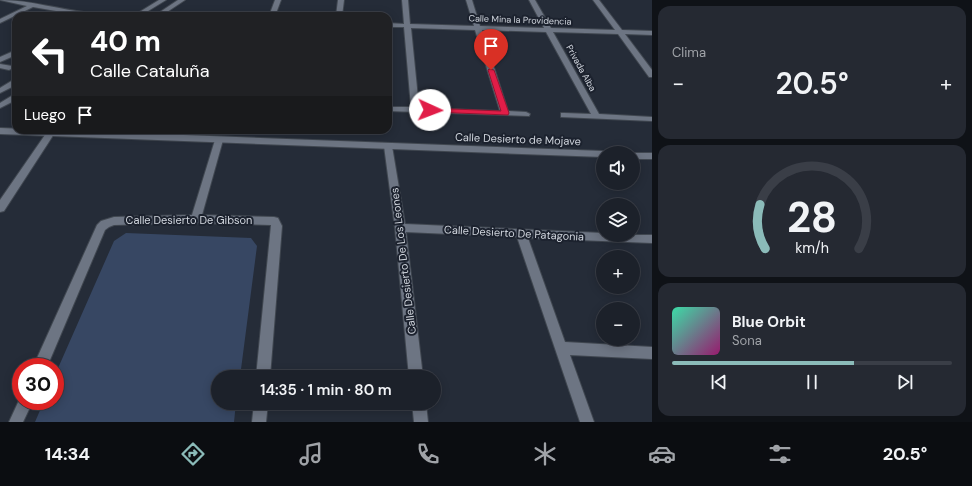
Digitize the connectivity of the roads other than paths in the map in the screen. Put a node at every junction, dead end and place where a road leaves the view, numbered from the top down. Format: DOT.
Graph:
graph roads {
  1 [pos="3,0"];
  2 [pos="163,0"];
  3 [pos="182,0"];
  4 [pos="278,0"];
  5 [pos="341,0"];
  6 [pos="405,0"];
  7 [pos="469,0"];
  8 [pos="532,0"];
  9 [pos="596,0"];
  10 [pos="33,6"];
  11 [pos="20,12"];
  12 [pos="70,12"];
  13 [pos="143,12"];
  14 [pos="163,12"];
  15 [pos="274,12"];
  16 [pos="340,12"];
  17 [pos="12,16"];
  18 [pos="0,21"];
  19 [pos="392,25"];
  20 [pos="407,26"];
  21 [pos="477,28"];
  22 [pos="548,30"];
  23 [pos="620,32"];
  24 [pos="652,33"];
  25 [pos="12,54"];
  26 [pos="0,60"];
  27 [pos="0,66"];
  28 [pos="9,68"];
  29 [pos="652,75"];
  30 [pos="12,84"];
  31 [pos="0,91"];
  32 [pos="12,99"];
  33 [pos="0,106"];
  34 [pos="392,109"];
  35 [pos="415,110"];
  36 [pos="505,113"];
  37 [pos="526,114"];
  38 [pos="564,115"];
  39 [pos="597,117"];
  40 [pos="652,119"];
  41 [pos="0,124"];
  42 [pos="0,131"];
  43 [pos="10,132"];
  44 [pos="50,134"];
  45 [pos="219,140"];
  46 [pos="388,146"];
  47 [pos="596,154"];
  48 [pos="640,156"];
  49 [pos="652,156"];
  50 [pos="0,208"];
  51 [pos="196,219"];
  52 [pos="400,228"];
  53 [pos="521,234"];
  54 [pos="652,239"];
  55 [pos="561,348"];
  56 [pos="652,353"];
  57 [pos="44,358"];
  58 [pos="264,370"];
  59 [pos="415,370"];
  60 [pos="22,410"];
  61 [pos="260,410"];
  62 [pos="420,410"];
  63 [pos="16,422"];
  64 [pos="259,422"];
  65 [pos="421,422"];
  66 [pos="587,422"];
  1 -- 10 [label="street"];
  2 -- 13 [label="street"];
  3 -- 14 [label="street"];
  4 -- 15 [label="street"];
  5 -- 16 [label="street"];
  6 -- 20 [label="street"];
  7 -- 21 [label="street"];
  8 -- 22 [label="street, Privada Alba"];
  9 -- 23 [label="street"];
  10 -- 11 [label="street"];
  10 -- 12 [label="street"];
  17 -- 18 [label="street"];
  19 -- 20 [label="street, Calle Mina la Providencia"];
  20 -- 21 [label="street, Calle Mina la Providencia"];
  20 -- 35 [label="street"];
  21 -- 22 [label="street, Calle Mina la Providencia"];
  21 -- 36 [label="street"];
  22 -- 23 [label="street, Calle Mina la Providencia"];
  22 -- 39 [label="street, Privada Alba"];
  23 -- 24 [label="street, Calle Mina la Providencia"];
  23 -- 29 [label="street"];
  25 -- 26 [label="street"];
  27 -- 28 [label="street"];
  30 -- 31 [label="street"];
  32 -- 33 [label="street"];
  34 -- 35 [label="street"];
  35 -- 36 [label="street"];
  36 -- 37 [label="street"];
  38 -- 39 [label="street"];
  39 -- 40 [label="street"];
  41 -- 43 [label="street"];
  42 -- 43 [label="street, Calle Desierto de Mojave"];
  44 -- 45 [label="street, Calle Desierto de Mojave"];
  44 -- 50 [label="street"];
  45 -- 46 [label="street, Calle Desierto de Mojave"];
  45 -- 51 [label="street"];
  46 -- 47 [label="street, Calle Desierto de Mojave"];
  46 -- 52 [label="street, Calle Desierto De Los Leones"];
  48 -- 49 [label="street"];
  51 -- 57 [label="street, Calle Desierto De Gibson"];
  51 -- 58 [label="street, Calle Desierto De Gibson"];
  52 -- 53 [label="street, Calle Desierto De Patagonia"];
  52 -- 59 [label="street, Calle Desierto De Los Leones"];
  53 -- 54 [label="street, Calle Desierto De Patagonia"];
  53 -- 55 [label="street"];
  55 -- 56 [label="street"];
  55 -- 66 [label="street"];
  60 -- 63 [label="street"];
  61 -- 64 [label="street"];
  62 -- 65 [label="street"];
}
